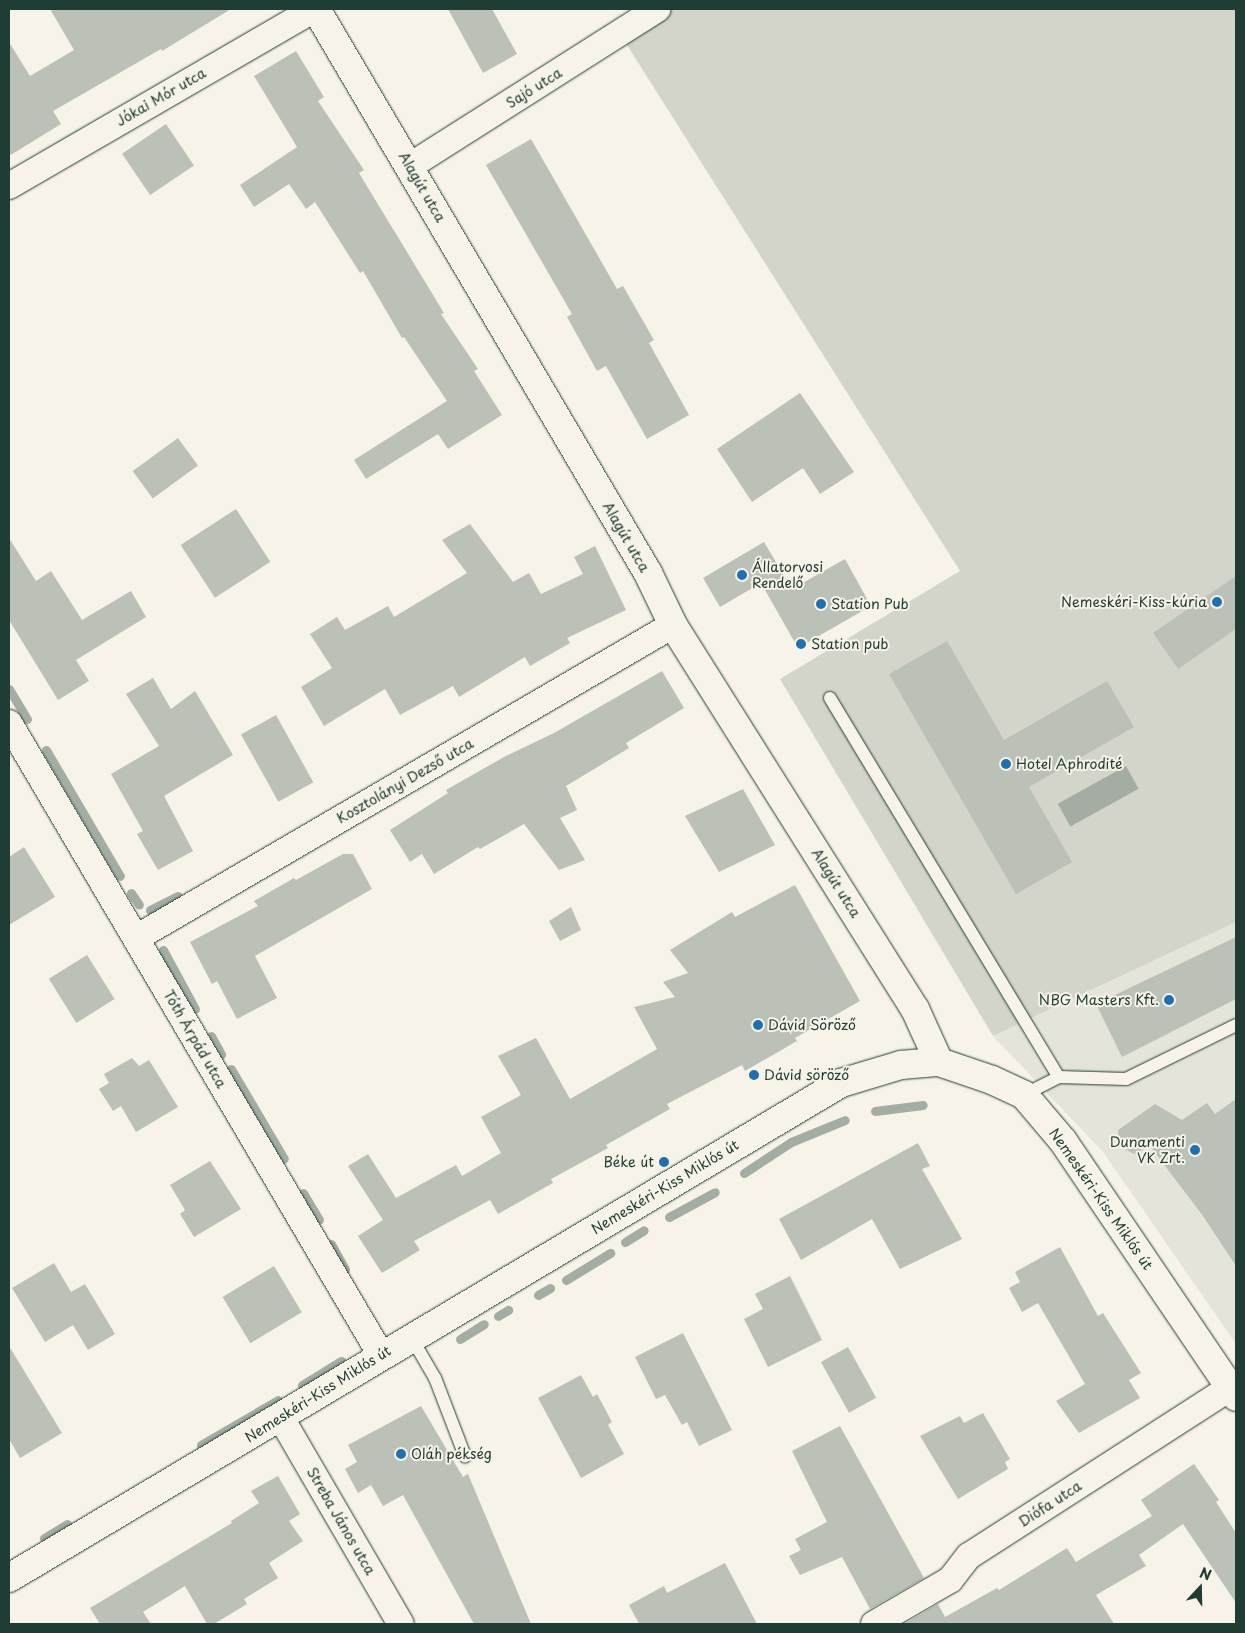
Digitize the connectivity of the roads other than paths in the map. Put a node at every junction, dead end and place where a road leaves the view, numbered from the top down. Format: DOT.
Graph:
graph roads {
  1 [pos="315,9"];
  2 [pos="647,12"];
  3 [pos="410,166"];
  4 [pos="9,186"];
  5 [pos="673,625"];
  6 [pos="830,698"];
  7 [pos="9,723"];
  8 [pos="136,938"];
  9 [pos="1236,1025"];
  10 [pos="939,1062"];
  11 [pos="1059,1077"];
  12 [pos="1024,1095"];
  13 [pos="411,1337"];
  14 [pos="381,1355"];
  15 [pos="1233,1392"];
  16 [pos="281,1418"];
  17 [pos="465,1456"];
  18 [pos="9,1578"];
  19 [pos="401,1624"];
  20 [pos="874,1624"];
  1 -- 3 [label="street, Alagút utca"];
  1 -- 4 [label="street, Jókai Mór utca"];
  2 -- 3 [label="street, Sajó utca"];
  3 -- 5 [label="street, Alagút utca"];
  5 -- 8 [label="street, Kosztolányi Dezső utca"];
  5 -- 10 [label="street, Alagút utca"];
  6 -- 11 [label="lane"];
  7 -- 8 [label="street, Tóth Árpád utca"];
  8 -- 14 [label="street, Tóth Árpád utca"];
  9 -- 11 [label="lane"];
  10 -- 12 [label="street, Nemeskéri-Kiss Miklós út"];
  10 -- 13 [label="street, Nemeskéri-Kiss Miklós út"];
  11 -- 12 [label="lane"];
  12 -- 15 [label="street, Nemeskéri-Kiss Miklós út"];
  13 -- 14 [label="street, Nemeskéri-Kiss Miklós út"];
  13 -- 17 [label="lane"];
  14 -- 16 [label="street, Nemeskéri-Kiss Miklós út"];
  15 -- 20 [label="street, Diófa utca"];
  16 -- 18 [label="street, Nemeskéri-Kiss Miklós út"];
  16 -- 19 [label="street, Streba János utca"];
}
